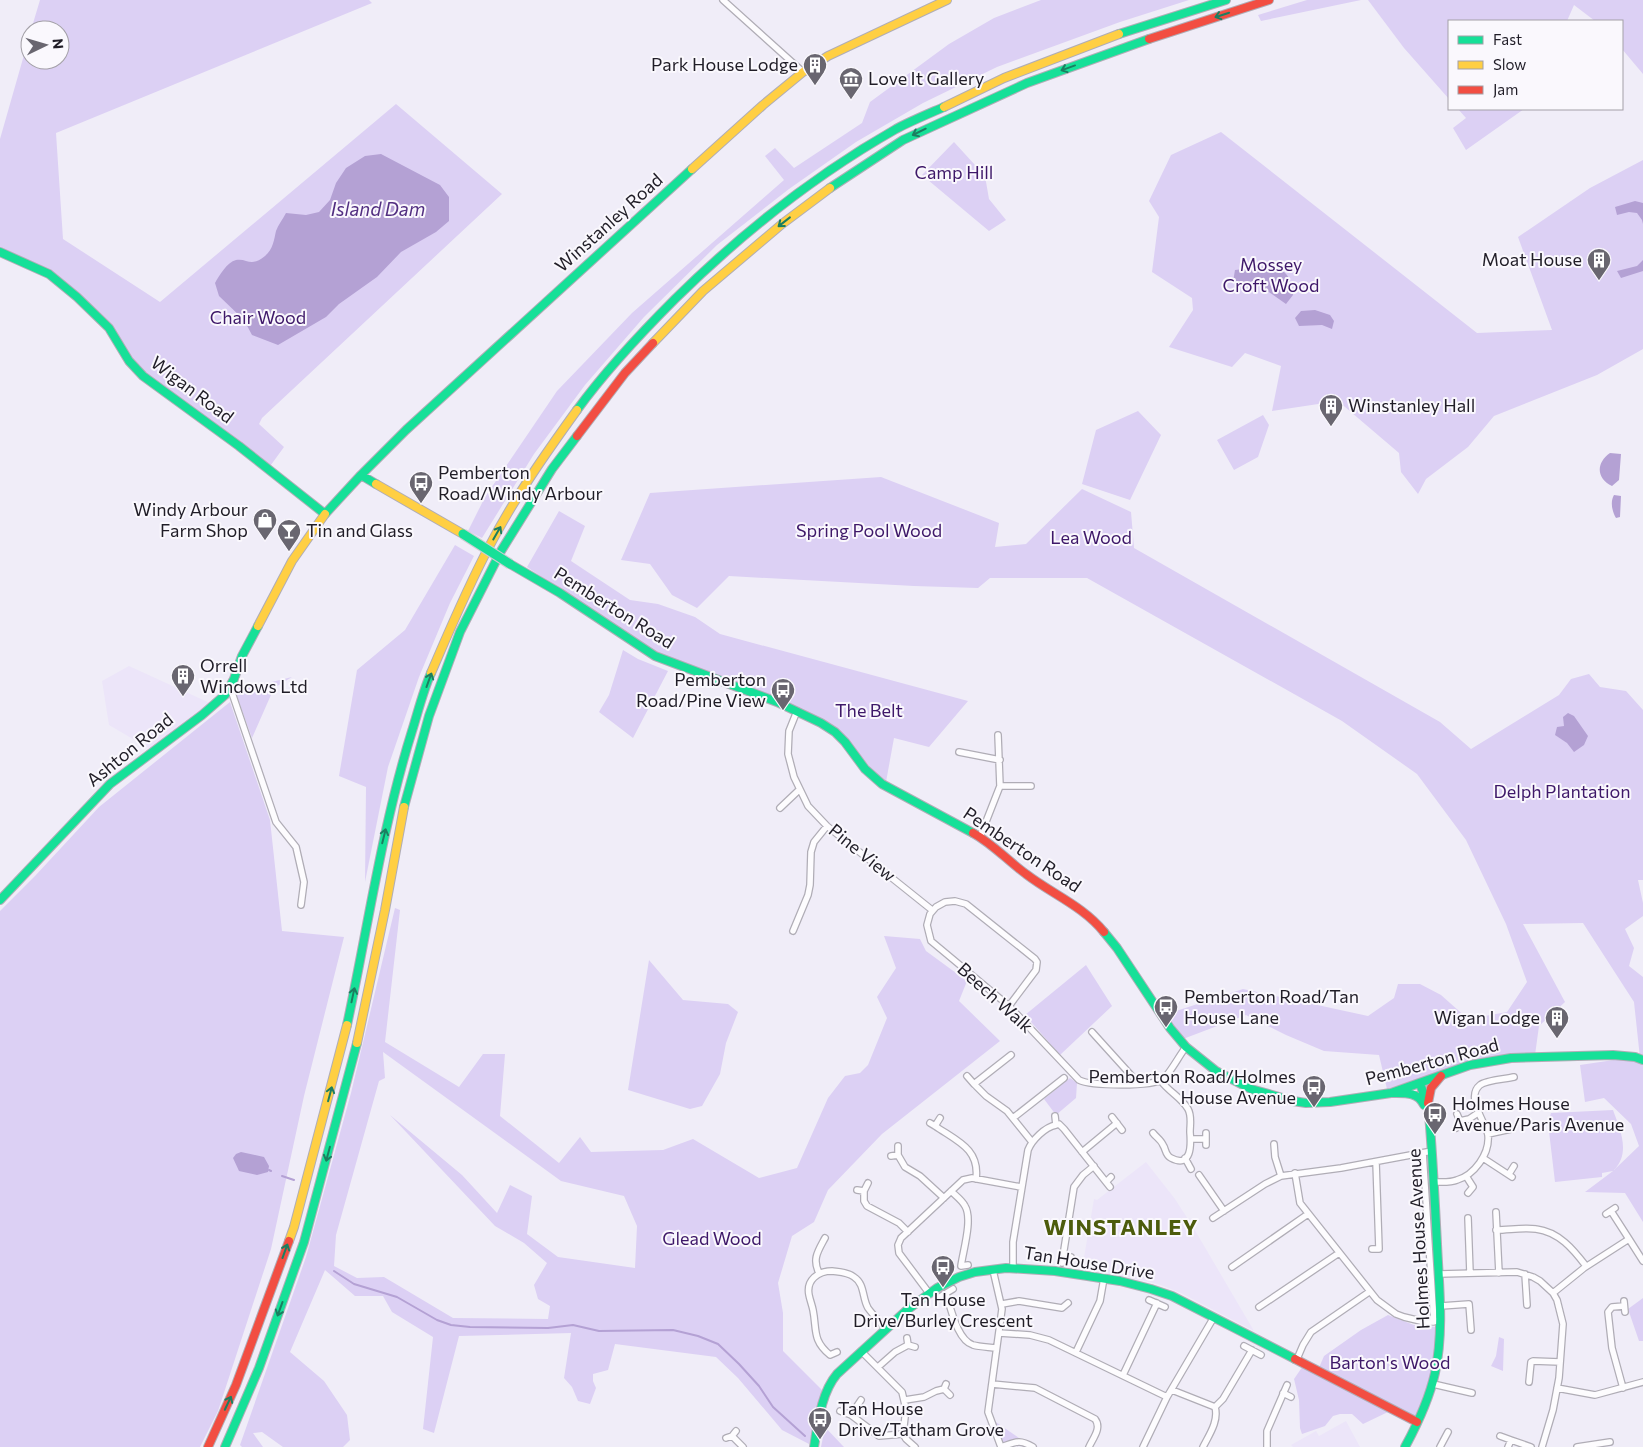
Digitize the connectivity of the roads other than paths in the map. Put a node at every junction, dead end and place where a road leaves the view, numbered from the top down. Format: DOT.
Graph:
graph roads {
  1 [pos="722,0"];
  2 [pos="947,0"];
  3 [pos="1226,0"];
  4 [pos="1268,0"];
  5 [pos="803,72"];
  6 [pos="0,252"];
  7 [pos="361,475"];
  8 [pos="325,514"];
  9 [pos="230,687"];
  10 [pos="797,712"];
  11 [pos="998,735"];
  12 [pos="958,752"];
  13 [pos="1000,760"];
  14 [pos="1000,786"];
  15 [pos="1031,786"];
  16 [pos="799,790"];
  17 [pos="780,808"];
  18 [pos="827,826"];
  19 [pos="980,838"];
  20 [pos="0,900"];
  21 [pos="301,905"];
  22 [pos="932,910"];
  23 [pos="793,931"];
  24 [pos="1009,1006"];
  25 [pos="1092,1032"];
  26 [pos="1186,1047"];
  27 [pos="1011,1054"];
  28 [pos="1643,1060"];
  29 [pos="967,1076"];
  30 [pos="1441,1076"];
  31 [pos="1514,1077"];
  32 [pos="1064,1078"];
  33 [pos="1161,1081"];
  34 [pos="974,1084"];
  35 [pos="1139,1084"];
  36 [pos="1420,1084"];
  37 [pos="1391,1094"];
  38 [pos="1428,1105"];
  39 [pos="1478,1113"];
  40 [pos="1457,1114"];
  41 [pos="1055,1116"];
  42 [pos="1112,1117"];
  43 [pos="940,1118"];
  44 [pos="1013,1118"];
  45 [pos="1460,1121"];
  46 [pos="1116,1123"];
  47 [pos="1056,1125"];
  48 [pos="1430,1126"];
  49 [pos="1456,1128"];
  50 [pos="1511,1129"];
  51 [pos="1122,1130"];
  52 [pos="1153,1133"];
  53 [pos="1488,1134"];
  54 [pos="1190,1139"];
  55 [pos="1206,1139"];
  56 [pos="1032,1142"];
  57 [pos="1274,1144"];
  58 [pos="898,1146"];
  59 [pos="1082,1152"];
  60 [pos="1428,1152"];
  61 [pos="898,1154"];
  62 [pos="892,1156"];
  63 [pos="1185,1158"];
  64 [pos="1483,1158"];
  65 [pos="1376,1162"];
  66 [pos="1094,1166"];
  67 [pos="1514,1166"];
  68 [pos="1192,1168"];
  69 [pos="1294,1173"];
  70 [pos="1199,1175"];
  71 [pos="1281,1176"];
  72 [pos="1466,1176"];
  73 [pos="1112,1177"];
  74 [pos="976,1179"];
  75 [pos="868,1182"];
  76 [pos="1434,1182"];
  77 [pos="1022,1187"];
  78 [pos="857,1190"];
  79 [pos="864,1191"];
  80 [pos="951,1191"];
  81 [pos="1468,1193"];
  82 [pos="944,1198"];
  83 [pos="1224,1211"];
  84 [pos="1611,1211"];
  85 [pos="1496,1212"];
  86 [pos="1308,1214"];
  87 [pos="1213,1218"];
  88 [pos="1468,1218"];
  89 [pos="1496,1230"];
  90 [pos="908,1232"];
  91 [pos="825,1238"];
  92 [pos="1629,1239"];
  93 [pos="1372,1249"];
  94 [pos="1339,1253"];
  95 [pos="1071,1257"];
  96 [pos="1643,1261"];
  97 [pos="968,1265"];
  98 [pos="1586,1266"];
  99 [pos="1232,1267"];
  100 [pos="1012,1268"];
  101 [pos="993,1270"];
  102 [pos="819,1273"];
  103 [pos="1470,1273"];
  104 [pos="1499,1273"];
  105 [pos="1439,1274"];
  106 [pos="1525,1274"];
  107 [pos="1104,1278"];
  108 [pos="953,1289"];
  109 [pos="1369,1292"];
  110 [pos="929,1293"];
  111 [pos="1553,1293"];
  112 [pos="946,1294"];
  113 [pos="938,1298"];
  114 [pos="1149,1300"];
  115 [pos="1068,1303"];
  116 [pos="1157,1303"];
  117 [pos="1002,1304"];
  118 [pos="1527,1305"];
  119 [pos="1441,1306"];
  120 [pos="1624,1306"];
  121 [pos="1165,1307"];
  122 [pos="1259,1307"];
  123 [pos="1214,1317"];
  124 [pos="1438,1322"];
  125 [pos="886,1328"];
  126 [pos="1471,1330"];
  127 [pos="999,1333"];
  128 [pos="907,1338"];
  129 [pos="1244,1346"];
  130 [pos="996,1348"];
  131 [pos="1252,1350"];
  132 [pos="861,1351"];
  133 [pos="1076,1352"];
  134 [pos="1261,1355"];
  135 [pos="1296,1359"];
  136 [pos="830,1362"];
  137 [pos="1560,1362"];
  138 [pos="878,1368"];
  139 [pos="1123,1375"];
  140 [pos="1529,1382"];
  141 [pos="1643,1382"];
  142 [pos="992,1384"];
  143 [pos="1433,1384"];
  144 [pos="1287,1385"];
  145 [pos="1557,1388"];
  146 [pos="1623,1388"];
  147 [pos="1172,1390"];
  148 [pos="1283,1393"];
  149 [pos="1472,1393"];
  150 [pos="950,1395"];
  151 [pos="1291,1396"];
  152 [pos="1167,1397"];
  153 [pos="860,1400"];
  154 [pos="905,1400"];
  155 [pos="1215,1407"];
  156 [pos="840,1411"];
  157 [pos="852,1415"];
  158 [pos="1417,1422"];
  159 [pos="1448,1432"];
  160 [pos="903,1434"];
  161 [pos="1500,1436"];
  162 [pos="726,1438"];
  163 [pos="1511,1440"];
  164 [pos="1606,1444"];
  165 [pos="208,1447"];
  166 [pos="225,1447"];
  167 [pos="743,1447"];
  168 [pos="814,1447"];
  169 [pos="915,1447"];
  170 [pos="1001,1447"];
  171 [pos="1033,1447"];
  172 [pos="1089,1447"];
  173 [pos="1143,1447"];
  174 [pos="1203,1447"];
  175 [pos="1267,1447"];
  176 [pos="1405,1447"];
  177 [pos="1440,1447"];
  178 [pos="1508,1447"];
  179 [pos="1531,1447"];
  180 [pos="1542,1447"];
  181 [pos="1577,1447"];
  1 -- 5 [label="street"];
  2 -- 5 [label="main road, Winstanley Road"];
  165 -- 3 [label="main road, one-way"];
  4 -- 166 [label="main road, one-way"];
  5 -- 7 [label="main road, Winstanley Road"];
  6 -- 8 [label="main road, Wigan Road"];
  7 -- 8 [label="main road, Winstanley Road"];
  7 -- 10 [label="main road, Pemberton Road, bridge"];
  8 -- 9 [label="main road, Ashton Road"];
  9 -- 20 [label="main road, Ashton Road"];
  9 -- 21 [label="street"];
  10 -- 16 [label="street, Pine View"];
  10 -- 19 [label="main road, Pemberton Road"];
  11 -- 13 [label="street"];
  12 -- 13 [label="street"];
  13 -- 14 [label="street"];
  14 -- 15 [label="street"];
  14 -- 19 [label="street"];
  16 -- 17 [label="street"];
  16 -- 18 [label="street, Pine View"];
  18 -- 22 [label="street, Pine View"];
  18 -- 23 [label="street"];
  19 -- 26 [label="main road, Pemberton Road"];
  22 -- 24 [label="street, Beech Walk"];
  22 -- 24 [label="street"];
  24 -- 35 [label="street, Beech Walk"];
  25 -- 35 [label="street"];
  26 -- 33 [label="street"];
  26 -- 37 [label="main road, Pemberton Road"];
  27 -- 34 [label="street"];
  28 -- 30 [label="main road, Pemberton Road"];
  29 -- 34 [label="street"];
  30 -- 36 [label="main road, Pemberton Road"];
  30 -- 38 [label="main road"];
  31 -- 39 [label="street"];
  32 -- 44 [label="street"];
  33 -- 35 [label="street"];
  33 -- 54 [label="street"];
  34 -- 44 [label="street"];
  36 -- 37 [label="main road, Pemberton Road"];
  36 -- 38 [label="main road, Holmes House Avenue"];
  37 -- 48 [label="main road"];
  38 -- 48 [label="main road, Holmes House Avenue"];
  39 -- 45 [label="street"];
  39 -- 53 [label="street"];
  40 -- 45 [label="street"];
  41 -- 47 [label="street"];
  42 -- 46 [label="street"];
  43 -- 74 [label="street"];
  44 -- 56 [label="street"];
  45 -- 49 [label="street"];
  46 -- 51 [label="street"];
  46 -- 59 [label="street"];
  47 -- 56 [label="street"];
  47 -- 59 [label="street"];
  48 -- 60 [label="main road, Holmes House Avenue"];
  50 -- 53 [label="street"];
  52 -- 63 [label="street"];
  53 -- 64 [label="street"];
  54 -- 55 [label="street"];
  54 -- 63 [label="street"];
  56 -- 77 [label="street"];
  57 -- 71 [label="street"];
  58 -- 61 [label="street"];
  59 -- 66 [label="street"];
  60 -- 65 [label="street"];
  60 -- 76 [label="main road, Holmes House Avenue"];
  60 -- 124 [label="street"];
  61 -- 62 [label="street"];
  61 -- 82 [label="street"];
  63 -- 68 [label="street"];
  64 -- 67 [label="street"];
  64 -- 72 [label="street"];
  65 -- 69 [label="street"];
  65 -- 93 [label="street"];
  66 -- 73 [label="street"];
  66 -- 95 [label="street"];
  69 -- 71 [label="street"];
  69 -- 86 [label="street"];
  70 -- 83 [label="street"];
  71 -- 83 [label="street"];
  72 -- 76 [label="street"];
  72 -- 81 [label="street"];
  74 -- 77 [label="street"];
  74 -- 80 [label="street"];
  75 -- 79 [label="street"];
  76 -- 105 [label="main road, Holmes House Avenue"];
  77 -- 100 [label="street"];
  78 -- 79 [label="street"];
  79 -- 90 [label="street"];
  80 -- 82 [label="street"];
  80 -- 97 [label="street"];
  82 -- 90 [label="street"];
  83 -- 87 [label="street"];
  84 -- 92 [label="street"];
  85 -- 89 [label="street"];
  86 -- 94 [label="street"];
  86 -- 99 [label="street"];
  88 -- 103 [label="street"];
  89 -- 98 [label="street"];
  89 -- 104 [label="street"];
  90 -- 110 [label="street"];
  91 -- 102 [label="street"];
  92 -- 96 [label="street"];
  92 -- 98 [label="street"];
  94 -- 109 [label="street"];
  94 -- 122 [label="street"];
  98 -- 111 [label="street"];
  100 -- 101 [label="main road, Tan House Drive"];
  100 -- 107 [label="main road, Tan House Drive"];
  101 -- 110 [label="main road, Tan House Drive"];
  101 -- 117 [label="street"];
  102 -- 125 [label="street"];
  102 -- 136 [label="street"];
  103 -- 104 [label="street"];
  103 -- 105 [label="street"];
  104 -- 106 [label="street"];
  105 -- 119 [label="main road, Holmes House Avenue"];
  106 -- 111 [label="street"];
  106 -- 118 [label="street"];
  107 -- 123 [label="main road, Tan House Drive"];
  107 -- 133 [label="street"];
  108 -- 112 [label="street"];
  109 -- 124 [label="street"];
  109 -- 135 [label="street"];
  110 -- 125 [label="main road, Tan House Drive"];
  111 -- 137 [label="street"];
  112 -- 113 [label="street"];
  112 -- 130 [label="street"];
  114 -- 116 [label="street"];
  115 -- 117 [label="street"];
  116 -- 121 [label="street"];
  116 -- 139 [label="street"];
  117 -- 127 [label="street"];
  119 -- 124 [label="main road, Holmes House Avenue"];
  119 -- 126 [label="street"];
  120 -- 146 [label="street"];
  123 -- 135 [label="main road, Tan House Drive"];
  123 -- 147 [label="street"];
  124 -- 143 [label="main road, Holmes House Avenue"];
  125 -- 132 [label="main road, Tan House Drive"];
  127 -- 130 [label="street"];
  127 -- 133 [label="street"];
  128 -- 138 [label="street"];
  129 -- 131 [label="street"];
  130 -- 142 [label="street"];
  131 -- 134 [label="street"];
  131 -- 155 [label="street"];
  132 -- 138 [label="street"];
  132 -- 168 [label="main road, Tan House Drive"];
  133 -- 139 [label="street"];
  135 -- 158 [label="main road, Tan House Drive"];
  137 -- 140 [label="street"];
  137 -- 145 [label="street"];
  138 -- 154 [label="street"];
  139 -- 152 [label="street"];
  141 -- 146 [label="street"];
  142 -- 170 [label="street"];
  142 -- 172 [label="street"];
  143 -- 149 [label="street"];
  143 -- 158 [label="main road, Holmes House Avenue"];
  144 -- 148 [label="street"];
  145 -- 146 [label="street"];
  145 -- 180 [label="street"];
  147 -- 152 [label="street"];
  147 -- 155 [label="street"];
  148 -- 151 [label="street"];
  148 -- 175 [label="street"];
  150 -- 154 [label="street"];
  152 -- 173 [label="street"];
  153 -- 157 [label="street"];
  154 -- 160 [label="street"];
  155 -- 174 [label="street"];
  156 -- 157 [label="street"];
  157 -- 160 [label="street"];
  158 -- 176 [label="main road, Holmes House Avenue"];
  159 -- 177 [label="street"];
  160 -- 169 [label="street"];
  161 -- 163 [label="street"];
  162 -- 167 [label="street"];
  163 -- 178 [label="street"];
  163 -- 179 [label="street"];
  164 -- 181 [label="street"];
  170 -- 171 [label="street"];
}
